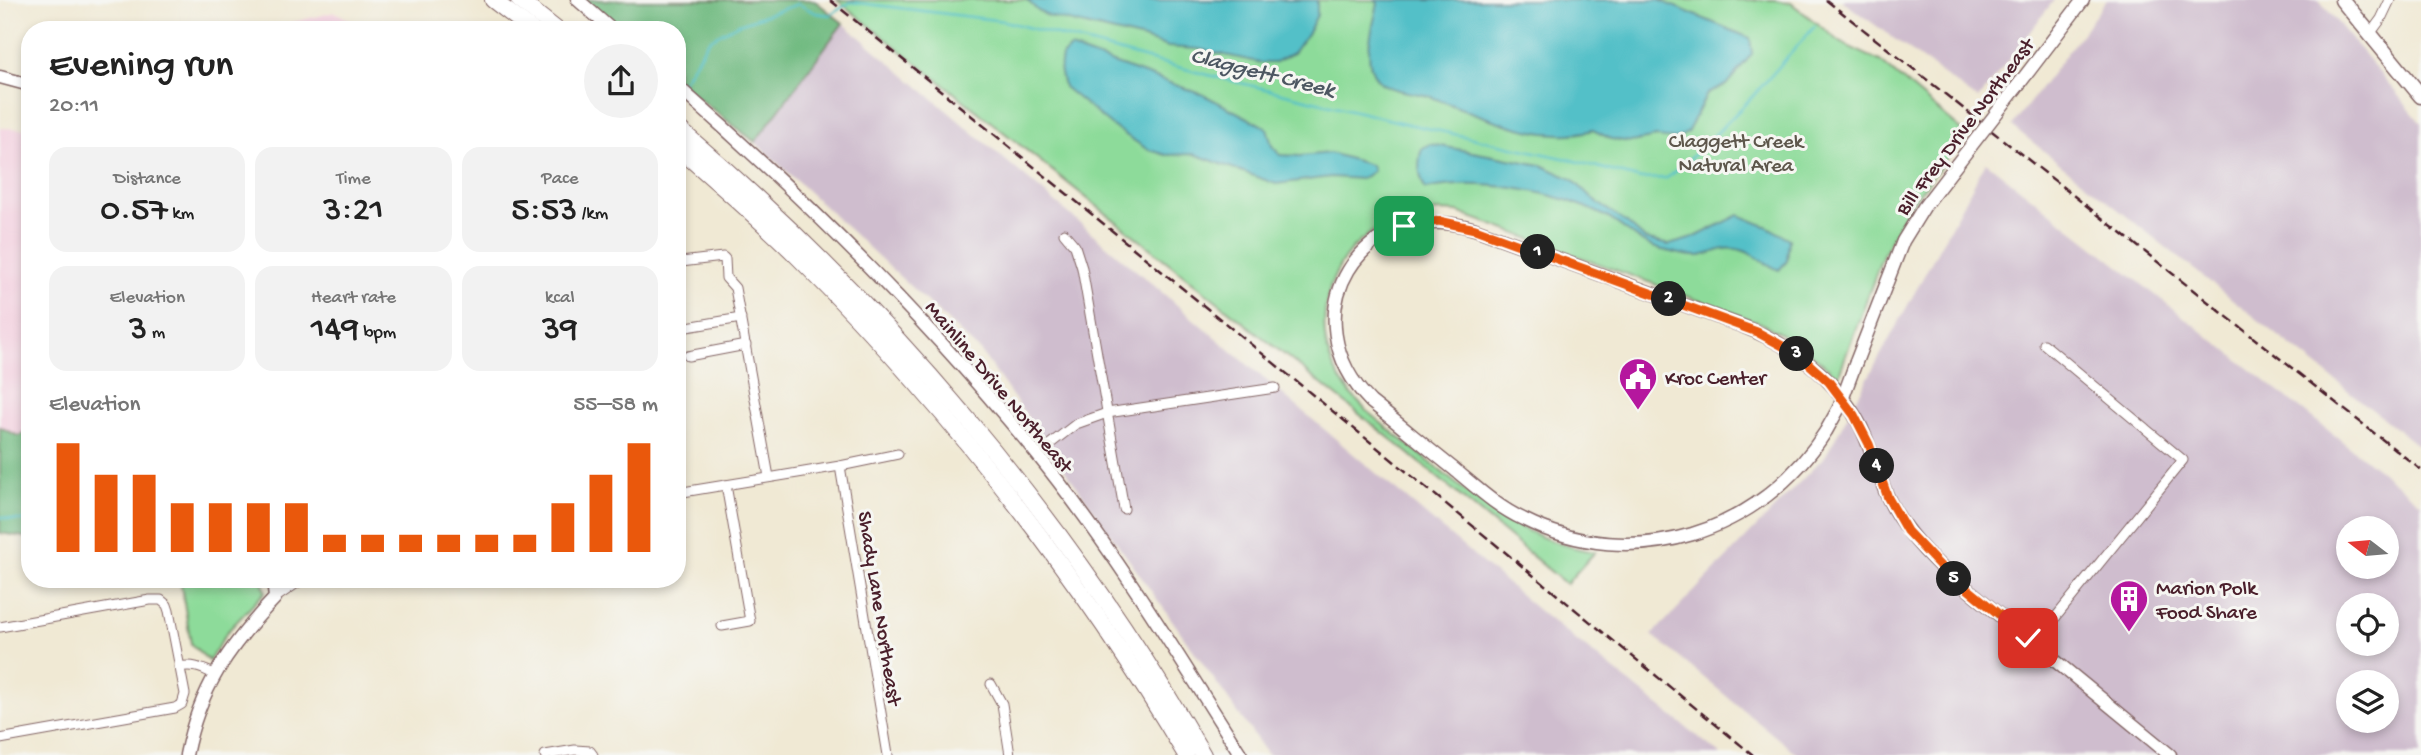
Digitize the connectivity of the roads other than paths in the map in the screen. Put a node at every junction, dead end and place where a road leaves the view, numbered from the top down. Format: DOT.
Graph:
graph roads {
  1 [pos="493,0"];
  2 [pos="519,0"];
  3 [pos="578,0"];
  4 [pos="2083,0"];
  5 [pos="2342,0"];
  6 [pos="2390,0"];
  7 [pos="520,21"];
  8 [pos="546,21"];
  9 [pos="602,21"];
  10 [pos="2370,34"];
  11 [pos="0,76"];
  12 [pos="21,82"];
  13 [pos="686,94"];
  14 [pos="2421,96"];
  15 [pos="686,141"];
  16 [pos="686,142"];
  17 [pos="1064,233"];
  18 [pos="686,263"];
  19 [pos="741,318"];
  20 [pos="686,327"];
  21 [pos="2044,344"];
  22 [pos="746,345"];
  23 [pos="688,356"];
  24 [pos="1275,388"];
  25 [pos="1107,413"];
  26 [pos="898,454"];
  27 [pos="1037,454"];
  28 [pos="840,466"];
  29 [pos="769,477"];
  30 [pos="726,485"];
  31 [pos="686,492"];
  32 [pos="1124,509"];
  33 [pos="273,588"];
  34 [pos="290,588"];
  35 [pos="275,598"];
  36 [pos="722,626"];
  37 [pos="0,627"];
  38 [pos="2034,644"];
  39 [pos="179,667"];
  40 [pos="214,674"];
  41 [pos="991,684"];
  42 [pos="0,739"];
  43 [pos="591,753"];
  44 [pos="186,755"];
  45 [pos="545,755"];
  46 [pos="888,755"];
  47 [pos="1010,755"];
  48 [pos="1186,755"];
  49 [pos="1203,755"];
  50 [pos="1241,755"];
  51 [pos="2170,755"];
  1 -- 7 [label="highway"];
  2 -- 8 [label="highway"];
  3 -- 9 [label="street"];
  4 -- 38 [label="street, Bill Frey Drive Northeast, bridge"];
  5 -- 10 [label="main road"];
  6 -- 10 [label="street"];
  10 -- 14 [label="main road"];
  11 -- 12 [label="street"];
  13 -- 27 [label="street, Mainline Drive Northeast"];
  15 -- 49 [label="highway"];
  16 -- 48 [label="highway"];
  17 -- 25 [label="street"];
  18 -- 19 [label="street"];
  19 -- 20 [label="street"];
  19 -- 22 [label="street"];
  21 -- 38 [label="street"];
  22 -- 23 [label="street"];
  22 -- 29 [label="street"];
  24 -- 25 [label="street"];
  25 -- 27 [label="street"];
  25 -- 32 [label="street"];
  26 -- 28 [label="street"];
  27 -- 50 [label="street, Mainline Drive Northeast"];
  28 -- 29 [label="street"];
  28 -- 46 [label="street, Shady Lane Northeast"];
  29 -- 30 [label="street"];
  30 -- 31 [label="street"];
  30 -- 36 [label="street"];
  33 -- 35 [label="street"];
  34 -- 35 [label="street"];
  35 -- 40 [label="street"];
  37 -- 39 [label="street"];
  38 -- 51 [label="street, Bill Frey Drive Northeast"];
  39 -- 40 [label="street"];
  39 -- 42 [label="street"];
  40 -- 44 [label="street"];
  41 -- 47 [label="street"];
  43 -- 45 [label="street"];
}
